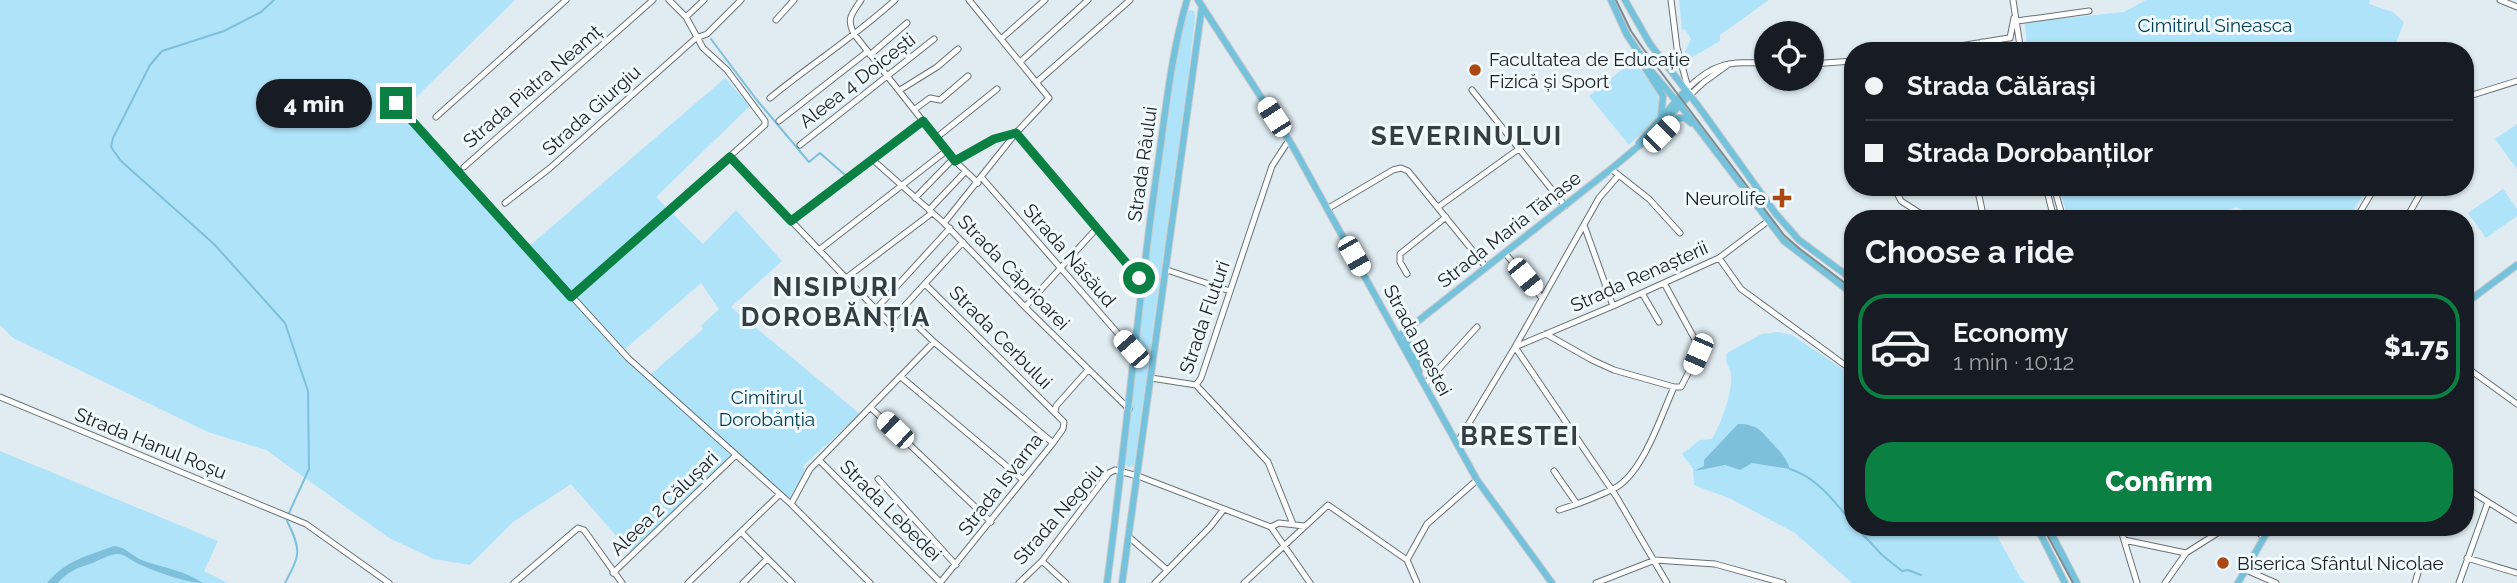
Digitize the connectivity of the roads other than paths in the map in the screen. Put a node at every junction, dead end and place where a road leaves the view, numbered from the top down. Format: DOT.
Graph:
graph roads {
  1 [pos="566,0"];
  2 [pos="653,0"];
  3 [pos="669,0"];
  4 [pos="704,0"];
  5 [pos="741,0"];
  6 [pos="794,0"];
  7 [pos="861,0"];
  8 [pos="895,0"];
  9 [pos="969,0"];
  10 [pos="1045,0"];
  11 [pos="1088,0"];
  12 [pos="1130,0"];
  13 [pos="1187,0"];
  14 [pos="1611,0"];
  15 [pos="1625,0"];
  16 [pos="1671,0"];
  17 [pos="2013,0"];
  18 [pos="2500,0"];
  19 [pos="1201,2"];
  20 [pos="2517,7"];
  21 [pos="2089,11"];
  22 [pos="686,18"];
  23 [pos="2016,18"];
  24 [pos="776,20"];
  25 [pos="1211,20"];
  26 [pos="907,23"];
  27 [pos="1198,25"];
  28 [pos="854,34"];
  29 [pos="696,38"];
  30 [pos="2009,38"];
  31 [pos="934,39"];
  32 [pos="1001,39"];
  33 [pos="1982,42"];
  34 [pos="2009,42"];
  35 [pos="2018,42"];
  36 [pos="2020,42"];
  37 [pos="958,49"];
  38 [pos="1636,49"];
  39 [pos="868,54"];
  40 [pos="1020,62"];
  41 [pos="1844,62"];
  42 [pos="1754,63"];
  43 [pos="1824,63"];
  44 [pos="888,76"];
  45 [pos="968,76"];
  46 [pos="1038,81"];
  47 [pos="2517,81"];
  48 [pos="998,89"];
  49 [pos="900,90"];
  50 [pos="1472,90"];
  51 [pos="1688,91"];
  52 [pos="2474,94"];
  53 [pos="770,98"];
  54 [pos="396,103"];
  55 [pos="1678,103"];
  56 [pos="915,109"];
  57 [pos="436,117"];
  58 [pos="1661,117"];
  59 [pos="779,121"];
  60 [pos="923,121"];
  61 [pos="1698,129"];
  62 [pos="1016,133"];
  63 [pos="936,138"];
  64 [pos="1289,140"];
  65 [pos="800,145"];
  66 [pos="1638,146"];
  67 [pos="1520,148"];
  68 [pos="946,151"];
  69 [pos="730,157"];
  70 [pos="873,160"];
  71 [pos="954,160"];
  72 [pos="464,167"];
  73 [pos="1611,169"];
  74 [pos="965,172"];
  75 [pos="1618,176"];
  76 [pos="980,181"];
  77 [pos="901,186"];
  78 [pos="1898,196"];
  79 [pos="915,198"];
  80 [pos="505,203"];
  81 [pos="1565,205"];
  82 [pos="1438,207"];
  83 [pos="1327,209"];
  84 [pos="1914,210"];
  85 [pos="930,211"];
  86 [pos="1446,217"];
  87 [pos="791,221"];
  88 [pos="1768,221"];
  89 [pos="944,223"];
  90 [pos="1584,225"];
  91 [pos="950,228"];
  92 [pos="1097,228"];
  93 [pos="1680,233"];
  94 [pos="963,242"];
  95 [pos="820,250"];
  96 [pos="1505,253"];
  97 [pos="1719,258"];
  98 [pos="2517,265"];
  99 [pos="1486,267"];
  100 [pos="1060,268"];
  101 [pos="1167,270"];
  102 [pos="1844,273"];
  103 [pos="1407,274"];
  104 [pos="846,278"];
  105 [pos="1142,281"];
  106 [pos="1664,283"];
  107 [pos="925,284"];
  108 [pos="1844,287"];
  109 [pos="1230,292"];
  110 [pos="1642,293"];
  111 [pos="571,297"];
  112 [pos="2474,297"];
  113 [pos="1542,298"];
  114 [pos="1613,306"];
  115 [pos="1025,307"];
  116 [pos="876,309"];
  117 [pos="901,310"];
  118 [pos="1659,322"];
  119 [pos="1412,325"];
  120 [pos="1477,327"];
  121 [pos="1546,334"];
  122 [pos="1398,336"];
  123 [pos="934,342"];
  124 [pos="1515,347"];
  125 [pos="1135,353"];
  126 [pos="1844,364"];
  127 [pos="1088,369"];
  128 [pos="2474,373"];
  129 [pos="1419,374"];
  130 [pos="901,377"];
  131 [pos="1151,377"];
  132 [pos="1424,384"];
  133 [pos="1196,385"];
  134 [pos="1674,387"];
  135 [pos="0,397"];
  136 [pos="2517,404"];
  137 [pos="871,408"];
  138 [pos="1129,409"];
  139 [pos="1055,412"];
  140 [pos="1053,443"];
  141 [pos="1457,443"];
  142 [pos="736,455"];
  143 [pos="819,460"];
  144 [pos="1122,471"];
  145 [pos="1554,471"];
  146 [pos="1138,476"];
  147 [pos="878,480"];
  148 [pos="1023,480"];
  149 [pos="1477,480"];
  150 [pos="1611,489"];
  151 [pos="2474,493"];
  152 [pos="779,495"];
  153 [pos="2488,502"];
  154 [pos="791,504"];
  155 [pos="1577,504"];
  156 [pos="1224,509"];
  157 [pos="1559,510"];
  158 [pos="2517,520"];
  159 [pos="991,522"];
  160 [pos="1293,524"];
  161 [pos="1304,526"];
  162 [pos="1271,527"];
  163 [pos="741,532"];
  164 [pos="2042,536"];
  165 [pos="2053,536"];
  166 [pos="2123,536"];
  167 [pos="2213,536"];
  168 [pos="1129,537"];
  169 [pos="2264,537"];
  170 [pos="2124,540"];
  171 [pos="1284,546"];
  172 [pos="2186,553"];
  173 [pos="2468,558"];
  174 [pos="767,559"];
  175 [pos="1407,560"];
  176 [pos="1655,560"];
  177 [pos="1042,561"];
  178 [pos="956,565"];
  179 [pos="2420,566"];
  180 [pos="1167,570"];
  181 [pos="2246,570"];
  182 [pos="613,573"];
  183 [pos="2517,573"];
  184 [pos="389,583"];
  185 [pos="514,583"];
  186 [pos="622,583"];
  187 [pos="688,583"];
  188 [pos="743,583"];
  189 [pos="792,583"];
  190 [pos="870,583"];
  191 [pos="941,583"];
  192 [pos="1019,583"];
  193 [pos="1066,583"];
  194 [pos="1107,583"];
  195 [pos="1122,583"];
  196 [pos="1155,583"];
  197 [pos="1244,583"];
  198 [pos="1311,583"];
  199 [pos="1417,583"];
  200 [pos="1552,583"];
  201 [pos="1596,583"];
  202 [pos="1667,583"];
  203 [pos="1783,583"];
  204 [pos="2065,583"];
  205 [pos="2077,583"];
  206 [pos="2137,583"];
  207 [pos="2165,583"];
  208 [pos="2238,583"];
  209 [pos="2276,583"];
  210 [pos="2415,583"];
  211 [pos="2459,583"];
  1 -- 57 [label="street"];
  2 -- 72 [label="street, Strada Piatra Neamț"];
  3 -- 22 [label="street"];
  4 -- 22 [label="street"];
  5 -- 29 [label="street, Strada Giurgiu"];
  6 -- 24 [label="street"];
  7 -- 28 [label="street, Strada Năsăud"];
  8 -- 28 [label="street"];
  9 -- 32 [label="street"];
  10 -- 32 [label="street"];
  11 -- 40 [label="street"];
  12 -- 46 [label="street"];
  13 -- 105 [label="main road, Strada Râului"];
  14 -- 38 [label="main road"];
  15 -- 51 [label="main road"];
  16 -- 51 [label="street"];
  17 -- 23 [label="street"];
  18 -- 20 [label="street"];
  19 -- 25 [label="main road, Strada Brestei"];
  19 -- 27 [label="main road, Strada Râului"];
  21 -- 23 [label="street"];
  22 -- 29 [label="street"];
  23 -- 30 [label="street"];
  23 -- 36 [label="street"];
  25 -- 27 [label="main road"];
  25 -- 64 [label="main road, Strada Brestei"];
  26 -- 39 [label="street"];
  27 -- 101 [label="main road, Strada Râului"];
  28 -- 39 [label="street, Strada Năsăud"];
  28 -- 53 [label="street"];
  29 -- 69 [label="street"];
  29 -- 80 [label="street, Strada Giurgiu"];
  30 -- 33 [label="street"];
  30 -- 34 [label="street"];
  30 -- 35 [label="street"];
  31 -- 44 [label="street, Aleea 4 Doicești"];
  32 -- 40 [label="street"];
  37 -- 49 [label="street"];
  38 -- 55 [label="main road"];
  38 -- 58 [label="main road"];
  39 -- 44 [label="street, Strada Năsăud"];
  39 -- 59 [label="street"];
  40 -- 46 [label="street"];
  41 -- 43 [label="street"];
  42 -- 51 [label="street"];
  44 -- 49 [label="street, Strada Năsăud"];
  44 -- 65 [label="street, Aleea 4 Doicești"];
  45 -- 56 [label="street"];
  46 -- 62 [label="street"];
  47 -- 52 [label="street"];
  48 -- 63 [label="street"];
  49 -- 56 [label="street, Strada Năsăud"];
  50 -- 67 [label="street"];
  51 -- 55 [label="main road, Strada Maria Tănase"];
  51 -- 102 [label="main road"];
  54 -- 111 [label="street"];
  55 -- 58 [label="main road, Strada Maria Tănase"];
  55 -- 61 [label="main road"];
  55 -- 66 [label="main road, Strada Maria Tănase"];
  56 -- 60 [label="street, Strada Năsăud"];
  58 -- 66 [label="main road, Strada Maria Tănase"];
  60 -- 63 [label="street, Strada Năsăud"];
  60 -- 70 [label="street"];
  61 -- 66 [label="main road"];
  61 -- 88 [label="main road"];
  62 -- 71 [label="street"];
  62 -- 76 [label="street"];
  62 -- 92 [label="street"];
  63 -- 68 [label="street, Strada Năsăud"];
  64 -- 83 [label="main road, Strada Brestei"];
  64 -- 109 [label="street, Strada Fluturi"];
  66 -- 73 [label="main road, Strada Maria Tănase"];
  67 -- 81 [label="street"];
  67 -- 82 [label="street"];
  68 -- 71 [label="street, Strada Năsăud"];
  68 -- 77 [label="street"];
  69 -- 87 [label="street"];
  69 -- 111 [label="street"];
  70 -- 77 [label="street, Strada Căprioarei"];
  70 -- 87 [label="street"];
  71 -- 74 [label="street, Strada Năsăud"];
  71 -- 79 [label="street"];
  73 -- 75 [label="street"];
  73 -- 81 [label="main road, Strada Maria Tănase"];
  74 -- 76 [label="street, Strada Năsăud"];
  74 -- 85 [label="street"];
  75 -- 90 [label="street"];
  75 -- 93 [label="street"];
  76 -- 89 [label="street"];
  76 -- 100 [label="street, Strada Năsăud"];
  77 -- 79 [label="street, Strada Căprioarei"];
  77 -- 95 [label="street"];
  78 -- 84 [label="street"];
  79 -- 85 [label="street, Strada Căprioarei"];
  81 -- 96 [label="main road, Strada Maria Tănase"];
  82 -- 83 [label="street"];
  82 -- 86 [label="street"];
  83 -- 122 [label="main road, Strada Brestei"];
  85 -- 89 [label="street, Strada Căprioarei"];
  85 -- 104 [label="street"];
  86 -- 99 [label="street"];
  86 -- 103 [label="street"];
  87 -- 95 [label="street"];
  88 -- 97 [label="street, Strada Renașterii"];
  88 -- 108 [label="main road"];
  89 -- 91 [label="street, Strada Căprioarei"];
  90 -- 113 [label="street"];
  90 -- 114 [label="street"];
  91 -- 94 [label="street, Strada Căprioarei"];
  91 -- 116 [label="street"];
  92 -- 100 [label="street"];
  92 -- 105 [label="street"];
  94 -- 107 [label="street"];
  94 -- 115 [label="street, Strada Căprioarei"];
  95 -- 104 [label="street"];
  96 -- 99 [label="main road, Strada Maria Tănase"];
  96 -- 113 [label="street"];
  97 -- 106 [label="street, Strada Renașterii"];
  97 -- 126 [label="street"];
  98 -- 112 [label="main road"];
  99 -- 119 [label="main road, Strada Maria Tănase"];
  100 -- 115 [label="street"];
  100 -- 125 [label="street, Strada Năsăud"];
  101 -- 109 [label="street"];
  101 -- 131 [label="main road, Strada Râului"];
  104 -- 116 [label="street"];
  105 -- 125 [label="main road, Strada Râului"];
  106 -- 110 [label="street, Strada Renașterii"];
  106 -- 134 [label="street"];
  107 -- 117 [label="street"];
  107 -- 139 [label="street, Strada Cerbului"];
  109 -- 133 [label="street, Strada Fluturi"];
  110 -- 114 [label="street, Strada Renașterii"];
  110 -- 118 [label="street"];
  111 -- 142 [label="street"];
  113 -- 124 [label="street"];
  114 -- 121 [label="street, Strada Renașterii"];
  115 -- 127 [label="street, Strada Căprioarei"];
  116 -- 117 [label="street"];
  117 -- 123 [label="street"];
  119 -- 122 [label="main road, Strada Maria Tănase"];
  119 -- 129 [label="main road"];
  120 -- 132 [label="street"];
  121 -- 124 [label="street, Strada Renașterii"];
  121 -- 134 [label="street"];
  122 -- 129 [label="main road, Strada Brestei"];
  123 -- 130 [label="street"];
  123 -- 140 [label="street"];
  124 -- 141 [label="street"];
  124 -- 150 [label="street"];
  125 -- 138 [label="main road, Strada Râului"];
  127 -- 138 [label="street, Strada Căprioarei"];
  127 -- 139 [label="street, Strada Isvarna"];
  128 -- 136 [label="street"];
  129 -- 132 [label="main road, Strada Brestei"];
  130 -- 137 [label="street"];
  130 -- 148 [label="street"];
  131 -- 133 [label="street"];
  131 -- 146 [label="main road, Strada Râului"];
  132 -- 141 [label="main road, Strada Brestei"];
  133 -- 160 [label="street, Strada Fluturi"];
  134 -- 150 [label="street"];
  135 -- 184 [label="street, Strada Hanul Roșu"];
  137 -- 143 [label="street"];
  137 -- 159 [label="street"];
  138 -- 144 [label="main road, Strada Râului"];
  139 -- 140 [label="street, Strada Isvarna"];
  140 -- 148 [label="street, Strada Isvarna"];
  141 -- 149 [label="main road, Strada Brestei"];
  142 -- 152 [label="street"];
  142 -- 182 [label="street, Aleea 2 Călușari"];
  143 -- 154 [label="street"];
  143 -- 191 [label="street, Strada Lebedei"];
  144 -- 146 [label="street"];
  144 -- 177 [label="street, Strada Negoiu"];
  144 -- 194 [label="main road, Strada Râului"];
  145 -- 155 [label="street"];
  146 -- 156 [label="street"];
  146 -- 168 [label="main road, Strada Râului"];
  147 -- 178 [label="street"];
  148 -- 159 [label="street, Strada Isvarna"];
  149 -- 175 [label="street"];
  149 -- 200 [label="main road, Strada Brestei"];
  150 -- 155 [label="street"];
  150 -- 176 [label="street"];
  151 -- 153 [label="street"];
  152 -- 154 [label="street"];
  152 -- 163 [label="street"];
  153 -- 158 [label="street"];
  153 -- 173 [label="street"];
  154 -- 190 [label="street"];
  155 -- 157 [label="street"];
  156 -- 162 [label="street"];
  156 -- 180 [label="street"];
  159 -- 178 [label="street, Strada Isvarna"];
  160 -- 161 [label="street"];
  160 -- 162 [label="street"];
  161 -- 171 [label="street"];
  161 -- 175 [label="street"];
  162 -- 171 [label="street"];
  163 -- 174 [label="street"];
  163 -- 187 [label="street"];
  164 -- 204 [label="main road"];
  165 -- 205 [label="main road"];
  166 -- 170 [label="street"];
  167 -- 172 [label="street"];
  168 -- 180 [label="street"];
  168 -- 195 [label="main road, Strada Râului"];
  169 -- 181 [label="main road"];
  170 -- 172 [label="street"];
  170 -- 206 [label="street"];
  171 -- 197 [label="street"];
  171 -- 198 [label="street"];
  172 -- 207 [label="street"];
  173 -- 183 [label="street"];
  173 -- 211 [label="street"];
  174 -- 188 [label="street"];
  174 -- 189 [label="street"];
  175 -- 199 [label="street"];
  176 -- 201 [label="street"];
  176 -- 202 [label="street"];
  176 -- 203 [label="street"];
  177 -- 192 [label="street, Strada Negoiu"];
  177 -- 193 [label="street"];
  178 -- 191 [label="street, Strada Isvarna"];
  179 -- 210 [label="street"];
  180 -- 196 [label="street"];
  181 -- 208 [label="main road"];
  181 -- 209 [label="street"];
  182 -- 185 [label="street"];
  182 -- 186 [label="street"];
}
